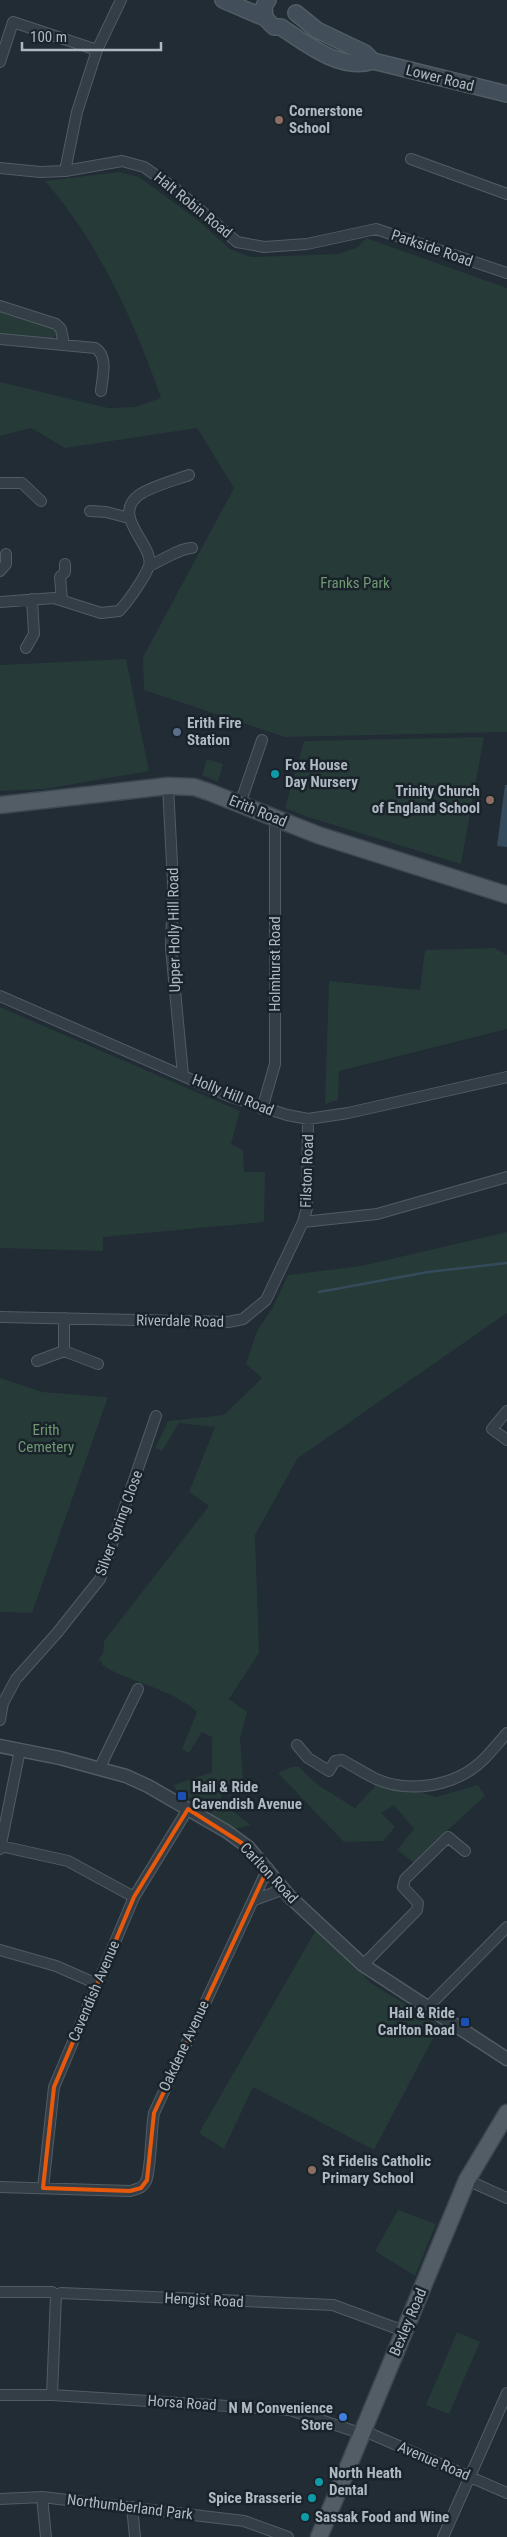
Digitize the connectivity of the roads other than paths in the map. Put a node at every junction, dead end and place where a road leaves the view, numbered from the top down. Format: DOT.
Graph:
graph roads {
  1 [pos="121,0"];
  2 [pos="223,0"];
  3 [pos="268,0"];
  4 [pos="294,4"];
  5 [pos="265,18"];
  6 [pos="281,28"];
  7 [pos="97,50"];
  8 [pos="373,61"];
  9 [pos="0,62"];
  10 [pos="507,94"];
  11 [pos="411,159"];
  12 [pos="0,168"];
  13 [pos="65,171"];
  14 [pos="507,194"];
  15 [pos="355,232"];
  16 [pos="507,273"];
  17 [pos="0,306"];
  18 [pos="0,339"];
  19 [pos="64,345"];
  20 [pos="101,391"];
  21 [pos="189,475"];
  22 [pos="0,483"];
  23 [pos="41,501"];
  24 [pos="90,512"];
  25 [pos="130,518"];
  26 [pos="192,548"];
  27 [pos="6,554"];
  28 [pos="64,564"];
  29 [pos="149,566"];
  30 [pos="0,571"];
  31 [pos="32,600"];
  32 [pos="62,600"];
  33 [pos="0,602"];
  34 [pos="26,648"];
  35 [pos="262,740"];
  36 [pos="168,786"];
  37 [pos="240,804"];
  38 [pos="0,805"];
  39 [pos="276,818"];
  40 [pos="507,894"];
  41 [pos="0,996"];
  42 [pos="183,1075"];
  43 [pos="507,1077"];
  44 [pos="262,1109"];
  45 [pos="308,1119"];
  46 [pos="507,1177"];
  47 [pos="303,1222"];
  48 [pos="0,1317"];
  49 [pos="64,1318"];
  50 [pos="64,1351"];
  51 [pos="37,1361"];
  52 [pos="98,1364"];
  53 [pos="507,1411"];
  54 [pos="156,1416"];
  55 [pos="507,1440"];
  56 [pos="138,1689"];
  57 [pos="0,1720"];
  58 [pos="507,1733"];
  59 [pos="297,1745"];
  60 [pos="0,1746"];
  61 [pos="20,1750"];
  62 [pos="100,1768"];
  63 [pos="188,1809"];
  64 [pos="1,1847"];
  65 [pos="465,1852"];
  66 [pos="268,1868"];
  67 [pos="284,1889"];
  68 [pos="134,1897"];
  69 [pos="254,1900"];
  70 [pos="507,1927"];
  71 [pos="0,1950"];
  72 [pos="363,1966"];
  73 [pos="97,1984"];
  74 [pos="427,2008"];
  75 [pos="507,2059"];
  76 [pos="507,2113"];
  77 [pos="467,2180"];
  78 [pos="0,2187"];
  79 [pos="43,2188"];
  80 [pos="507,2198"];
  81 [pos="0,2292"];
  82 [pos="56,2295"];
  83 [pos="404,2332"];
  84 [pos="507,2393"];
  85 [pos="0,2395"];
  86 [pos="52,2395"];
  87 [pos="361,2432"];
  88 [pos="469,2476"];
  89 [pos="507,2493"];
  90 [pos="42,2497"];
  91 [pos="0,2499"];
  92 [pos="132,2507"];
  93 [pos="46,2537"];
  94 [pos="135,2537"];
  95 [pos="288,2537"];
  96 [pos="319,2537"];
  97 [pos="443,2537"];
  1 -- 7 [label="street"];
  2 -- 5 [label="main road, Lower Road"];
  3 -- 5 [label="main road"];
  4 -- 6 [label="main road, Lower Road"];
  4 -- 8 [label="main road, Lower Road"];
  5 -- 6 [label="main road, Lower Road"];
  6 -- 8 [label="main road, Lower Road"];
  7 -- 9 [label="street"];
  7 -- 13 [label="street"];
  8 -- 10 [label="main road, Lower Road"];
  11 -- 14 [label="street"];
  12 -- 13 [label="street, Halt Robin Road"];
  13 -- 15 [label="street, Halt Robin Road"];
  15 -- 16 [label="street, Parkside Road"];
  17 -- 19 [label="street"];
  18 -- 19 [label="street"];
  19 -- 20 [label="street"];
  21 -- 25 [label="street"];
  22 -- 23 [label="street"];
  24 -- 25 [label="street"];
  25 -- 29 [label="street"];
  26 -- 29 [label="street"];
  27 -- 30 [label="street"];
  28 -- 32 [label="street"];
  29 -- 32 [label="street"];
  31 -- 32 [label="street"];
  31 -- 33 [label="street"];
  31 -- 34 [label="street"];
  35 -- 37 [label="street"];
  36 -- 37 [label="main road, Erith Road"];
  36 -- 38 [label="main road, Erith Road"];
  36 -- 42 [label="street, Upper Holly Hill Road"];
  37 -- 39 [label="main road, Erith Road"];
  39 -- 40 [label="main road, Erith Road"];
  39 -- 44 [label="street, Holmhurst Road"];
  41 -- 42 [label="street, Holly Hill Road"];
  42 -- 44 [label="street, Holly Hill Road"];
  43 -- 45 [label="street, Holly Hill Road"];
  44 -- 45 [label="street, Holly Hill Road"];
  45 -- 47 [label="street, Filston Road"];
  46 -- 47 [label="street"];
  47 -- 49 [label="street, Riverdale Road"];
  48 -- 49 [label="street, Riverdale Road"];
  49 -- 50 [label="street"];
  50 -- 51 [label="street"];
  50 -- 52 [label="street"];
  53 -- 55 [label="street"];
  54 -- 57 [label="street, Silver Spring Close"];
  56 -- 62 [label="street"];
  58 -- 59 [label="street"];
  60 -- 61 [label="street, Carlton Road"];
  61 -- 62 [label="street, Carlton Road"];
  61 -- 64 [label="street"];
  62 -- 63 [label="street, Carlton Road"];
  63 -- 66 [label="street, Carlton Road"];
  63 -- 68 [label="street, Cavendish Avenue"];
  64 -- 68 [label="street"];
  65 -- 72 [label="street"];
  66 -- 67 [label="street, Carlton Road"];
  66 -- 69 [label="street, Oakdene Avenue"];
  67 -- 69 [label="street"];
  67 -- 72 [label="street, Carlton Road"];
  68 -- 73 [label="street, Cavendish Avenue"];
  69 -- 79 [label="street, Oakdene Avenue"];
  70 -- 74 [label="street"];
  71 -- 73 [label="street"];
  72 -- 74 [label="street, Carlton Road"];
  73 -- 79 [label="street, Cavendish Avenue"];
  74 -- 75 [label="street, Carlton Road"];
  76 -- 77 [label="main road, Bexley Road"];
  77 -- 80 [label="street"];
  77 -- 83 [label="main road, Bexley Road"];
  78 -- 79 [label="street"];
  81 -- 82 [label="street, Hengist Road"];
  82 -- 83 [label="street, Hengist Road"];
  82 -- 86 [label="street"];
  83 -- 87 [label="main road, Bexley Road"];
  84 -- 88 [label="street"];
  85 -- 86 [label="street, Horsa Road"];
  86 -- 87 [label="street, Horsa Road"];
  87 -- 88 [label="street, Avenue Road"];
  87 -- 96 [label="main road, Bexley Road"];
  88 -- 89 [label="street, Avenue Road"];
  88 -- 97 [label="street"];
  90 -- 91 [label="street, Northumberland Park"];
  90 -- 92 [label="street, Northumberland Park"];
  90 -- 93 [label="street"];
  92 -- 94 [label="street"];
  92 -- 95 [label="street, Northumberland Park"];
}
